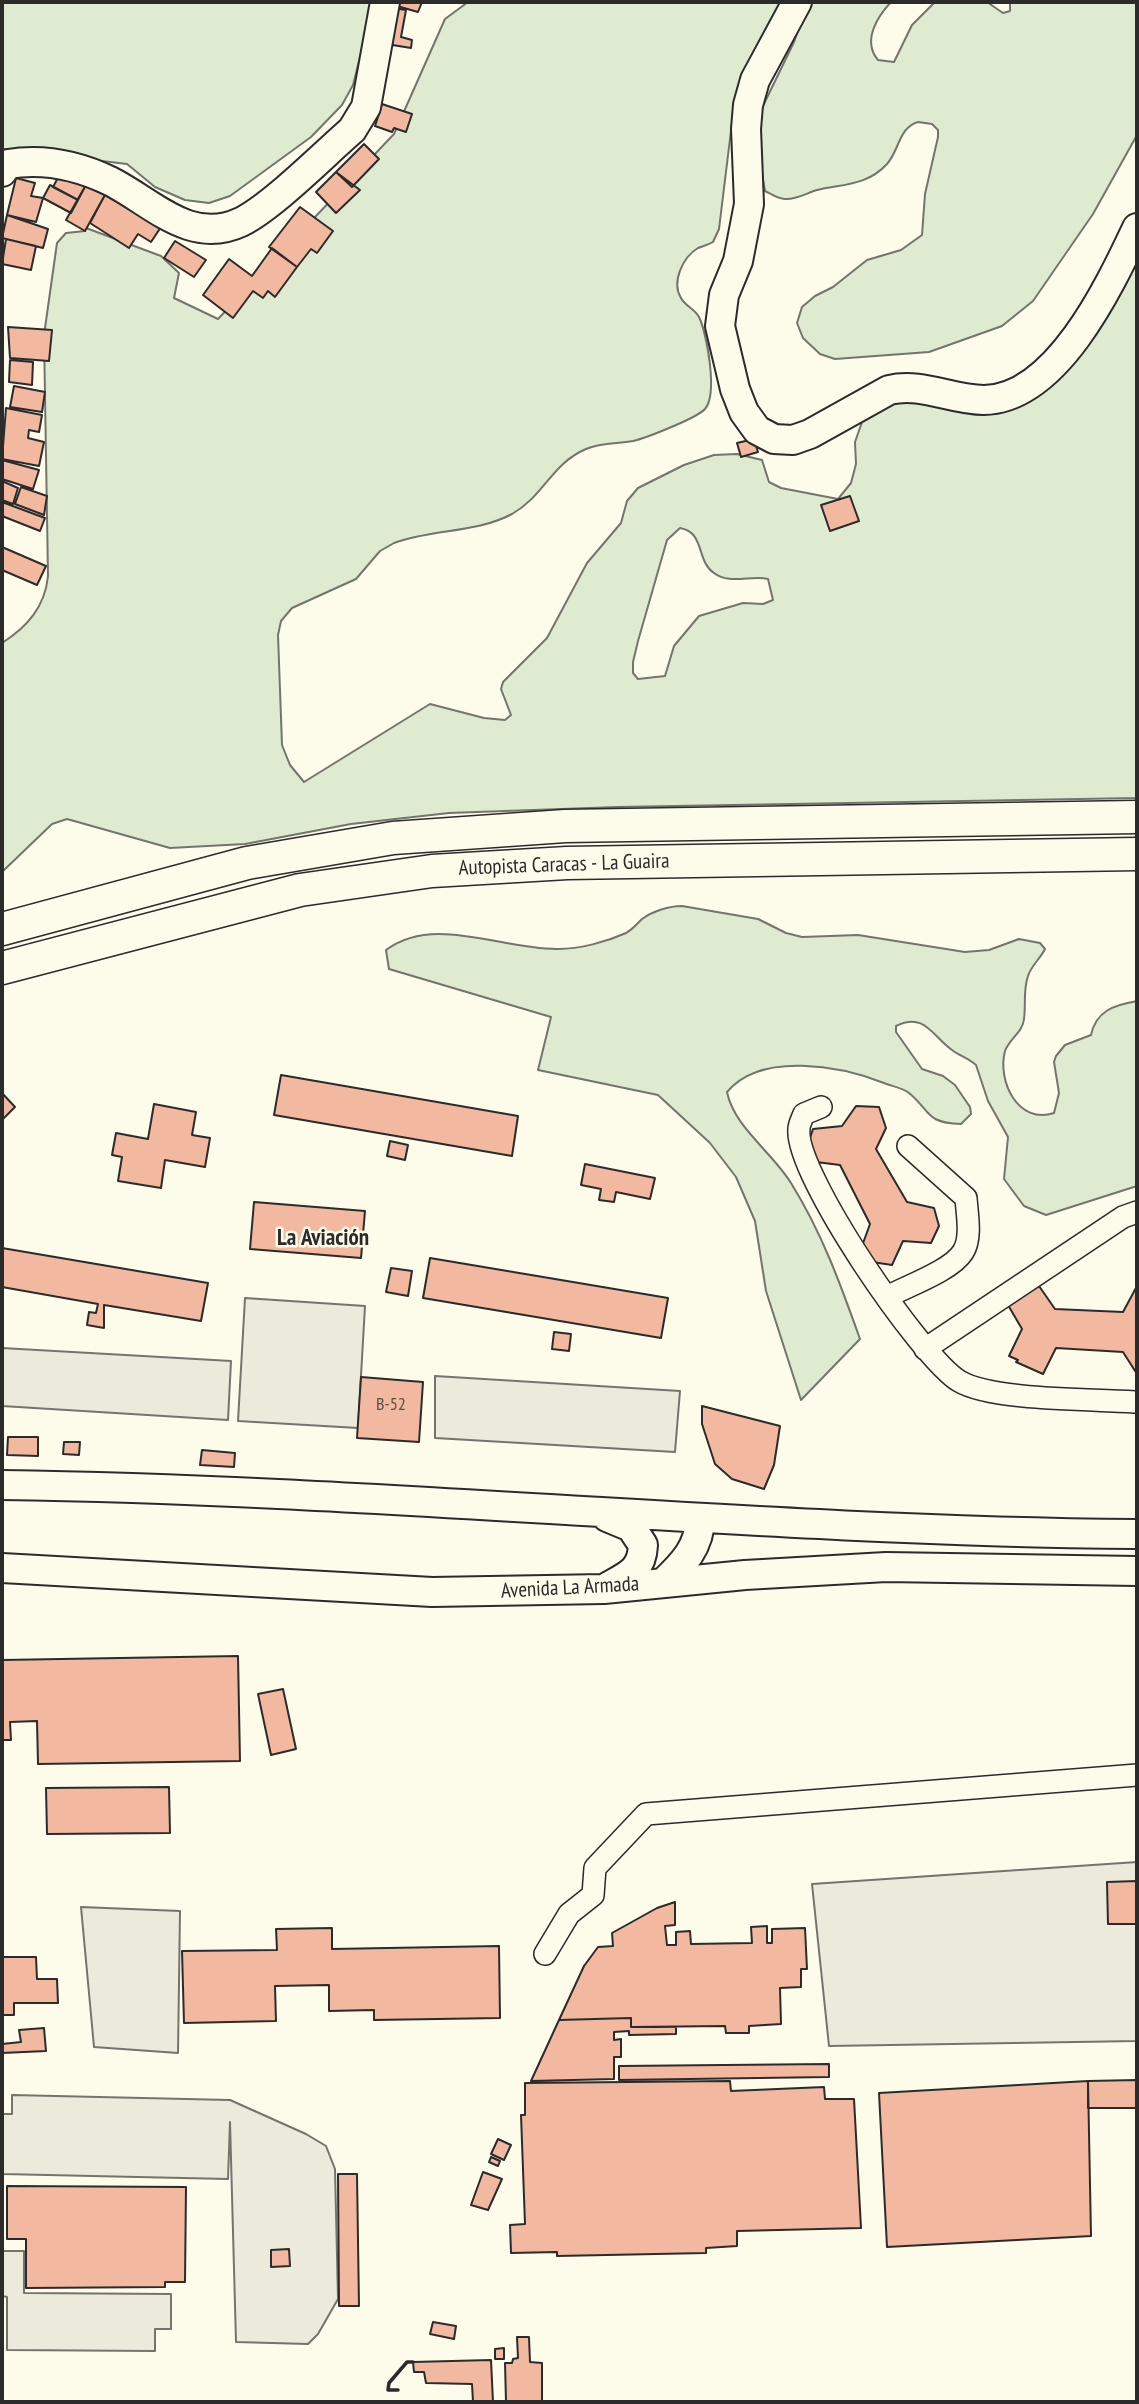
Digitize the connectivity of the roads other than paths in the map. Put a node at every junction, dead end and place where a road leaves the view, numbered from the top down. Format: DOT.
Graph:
graph roads {
  1 [pos="384,2"];
  2 [pos="797,2"];
  3 [pos="2,172"];
  4 [pos="1137,228"];
  5 [pos="1137,817"];
  6 [pos="1137,854"];
  7 [pos="2,929"];
  8 [pos="2,968"];
  9 [pos="821,1107"];
  10 [pos="908,1146"];
  11 [pos="1137,1212"];
  12 [pos="887,1297"];
  13 [pos="925,1349"];
  14 [pos="1137,1402"];
  15 [pos="2,1485"];
  16 [pos="595,1513"];
  17 [pos="700,1518"];
  18 [pos="1137,1520"];
  19 [pos="1078,1534"];
  20 [pos="1137,1534"];
  21 [pos="2,1568"];
  22 [pos="1137,1571"];
  23 [pos="663,1583"];
  24 [pos="604,1589"];
  25 [pos="1137,1775"];
  26 [pos="545,1954"];
  1 -- 3 [label="main road"];
  2 -- 4 [label="main road"];
  5 -- 7 [label="highway, Autopista Caracas - La Guaira"];
  6 -- 8 [label="highway, Autopista Caracas - La Guaira"];
  9 -- 12 [label="street"];
  10 -- 12 [label="street"];
  11 -- 13 [label="street"];
  12 -- 13 [label="street"];
  13 -- 14 [label="street"];
  15 -- 16 [label="main road"];
  16 -- 17 [label="main road"];
  16 -- 24 [label="main road"];
  17 -- 19 [label="main road"];
  17 -- 23 [label="main road"];
  18 -- 19 [label="street"];
  19 -- 20 [label="main road"];
  21 -- 24 [label="main road, Avenida La Armada"];
  22 -- 23 [label="main road, Avenida La Armada"];
  23 -- 24 [label="main road, Avenida La Armada"];
  25 -- 26 [label="street"];
}
